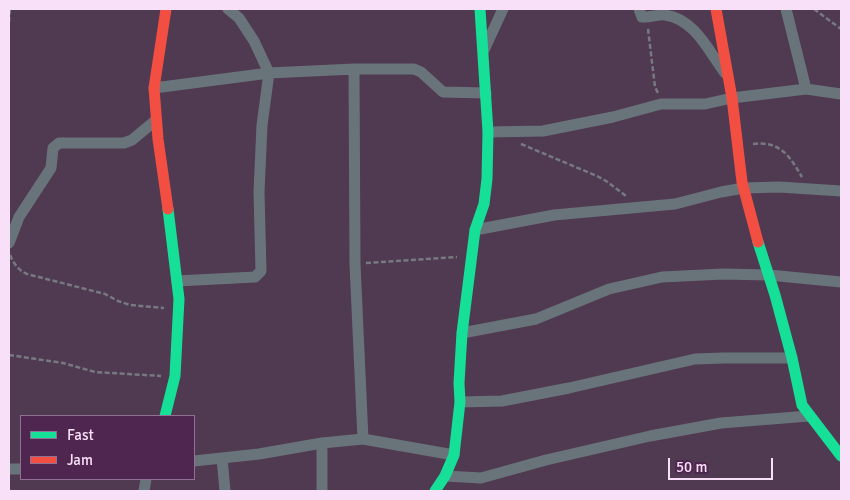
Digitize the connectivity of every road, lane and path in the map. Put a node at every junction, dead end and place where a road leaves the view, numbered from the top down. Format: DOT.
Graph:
graph roads {
  1 [pos="10,9"];
  2 [pos="166,9"];
  3 [pos="228,9"];
  4 [pos="480,9"];
  5 [pos="503,9"];
  6 [pos="716,9"];
  7 [pos="786,9"];
  8 [pos="814,9"];
  9 [pos="643,13"];
  10 [pos="9,22"];
  11 [pos="841,28"];
  12 [pos="483,52"];
  13 [pos="354,69"];
  14 [pos="269,73"];
  15 [pos="728,76"];
  16 [pos="154,88"];
  17 [pos="806,89"];
  18 [pos="486,93"];
  19 [pos="841,94"];
  20 [pos="732,98"];
  21 [pos="661,104"];
  22 [pos="156,120"];
  23 [pos="488,132"];
  24 [pos="506,132"];
  25 [pos="737,146"];
  26 [pos="744,188"];
  27 [pos="809,189"];
  28 [pos="841,191"];
  29 [pos="641,207"];
  30 [pos="475,230"];
  31 [pos="9,243"];
  32 [pos="9,252"];
  33 [pos="472,256"];
  34 [pos="355,264"];
  35 [pos="769,275"];
  36 [pos="178,281"];
  37 [pos="841,282"];
  38 [pos="178,310"];
  39 [pos="462,333"];
  40 [pos="9,355"];
  41 [pos="792,358"];
  42 [pos="174,376"];
  43 [pos="460,402"];
  44 [pos="165,415"];
  45 [pos="809,416"];
  46 [pos="363,439"];
  47 [pos="322,443"];
  48 [pos="454,455"];
  49 [pos="841,456"];
  50 [pos="222,458"];
  51 [pos="195,461"];
  52 [pos="445,476"];
  53 [pos="225,491"];
  54 [pos="322,491"];
  55 [pos="435,491"];
  1 -- 10 [label="path"];
  2 -- 16 [label="street"];
  3 -- 14 [label="street"];
  4 -- 12 [label="street"];
  5 -- 12 [label="street"];
  6 -- 15 [label="street"];
  7 -- 17 [label="street"];
  8 -- 11 [label="path"];
  9 -- 15 [label="street"];
  9 -- 21 [label="path"];
  12 -- 18 [label="street"];
  13 -- 14 [label="street"];
  13 -- 18 [label="street"];
  13 -- 34 [label="street"];
  14 -- 16 [label="street"];
  14 -- 36 [label="street"];
  15 -- 20 [label="street"];
  16 -- 22 [label="street"];
  17 -- 19 [label="street"];
  17 -- 20 [label="street"];
  18 -- 23 [label="street"];
  20 -- 21 [label="street"];
  20 -- 25 [label="street"];
  21 -- 24 [label="street"];
  22 -- 31 [label="street"];
  22 -- 36 [label="street"];
  23 -- 24 [label="street"];
  23 -- 30 [label="street"];
  24 -- 29 [label="path"];
  25 -- 26 [label="street"];
  25 -- 27 [label="path"];
  26 -- 27 [label="street"];
  26 -- 29 [label="street"];
  26 -- 35 [label="street"];
  27 -- 28 [label="street"];
  29 -- 30 [label="street"];
  30 -- 33 [label="street"];
  32 -- 38 [label="path"];
  33 -- 34 [label="path"];
  33 -- 39 [label="street"];
  34 -- 46 [label="street"];
  35 -- 37 [label="street"];
  35 -- 39 [label="street"];
  35 -- 41 [label="street"];
  36 -- 38 [label="street"];
  38 -- 42 [label="street"];
  39 -- 43 [label="street"];
  40 -- 42 [label="path"];
  41 -- 43 [label="street"];
  41 -- 45 [label="street"];
  42 -- 44 [label="street"];
  43 -- 48 [label="street"];
  45 -- 49 [label="street"];
  45 -- 52 [label="street"];
  46 -- 47 [label="street"];
  46 -- 48 [label="street"];
  47 -- 50 [label="street"];
  47 -- 54 [label="street"];
  48 -- 52 [label="street"];
  50 -- 51 [label="street"];
  50 -- 53 [label="street"];
  52 -- 55 [label="street"];
}
